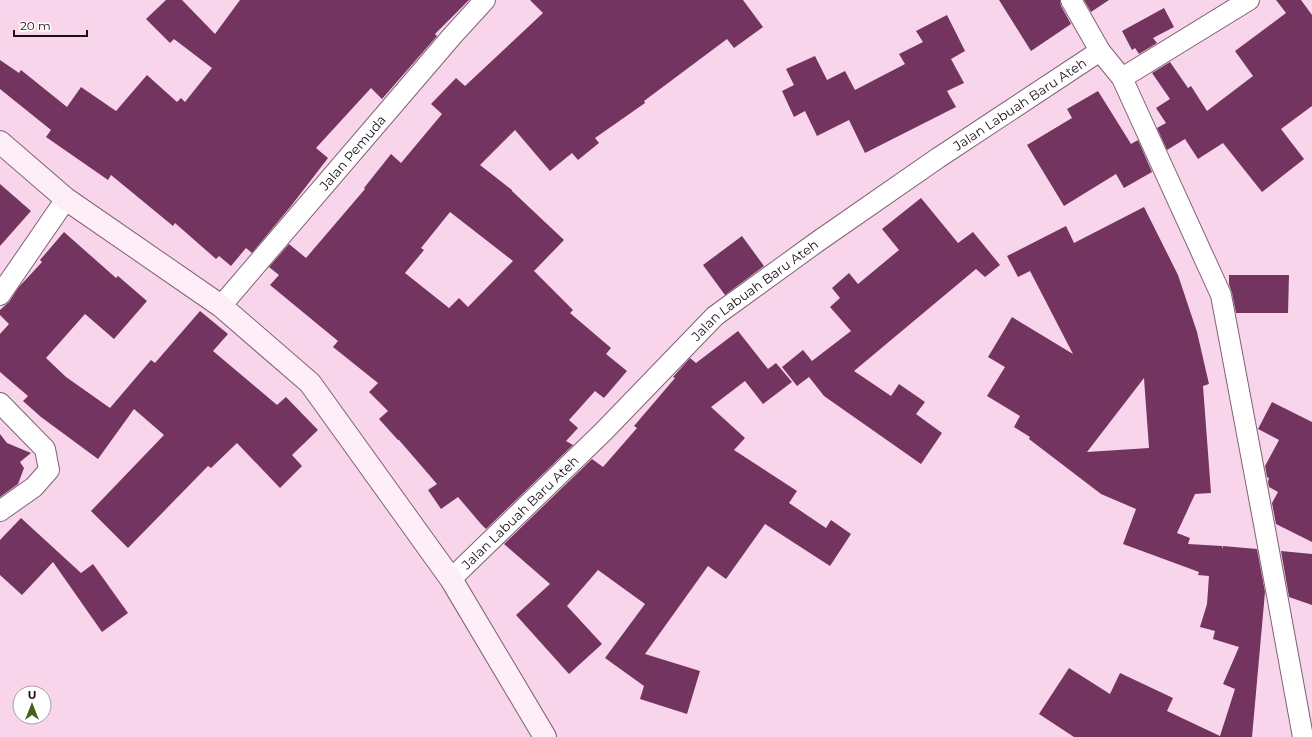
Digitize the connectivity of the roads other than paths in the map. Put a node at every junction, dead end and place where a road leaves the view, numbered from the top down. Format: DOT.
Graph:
graph roads {
  1 [pos="484,0"];
  2 [pos="1071,0"];
  3 [pos="1249,0"];
  4 [pos="1100,51"];
  5 [pos="1122,78"];
  6 [pos="0,142"];
  7 [pos="66,199"];
  8 [pos="0,295"];
  9 [pos="221,306"];
  10 [pos="0,403"];
  11 [pos="0,511"];
  12 [pos="451,579"];
  13 [pos="545,737"];
  14 [pos="1303,737"];
  1 -- 9 [label="street, Jalan Pemuda"];
  2 -- 4 [label="street"];
  3 -- 5 [label="street"];
  4 -- 5 [label="street"];
  4 -- 12 [label="street, Jalan Labuah Baru Ateh"];
  5 -- 14 [label="street"];
  6 -- 7 [label="main road"];
  7 -- 8 [label="street"];
  7 -- 9 [label="main road"];
  9 -- 12 [label="main road"];
  10 -- 11 [label="street"];
  12 -- 13 [label="main road"];
}
